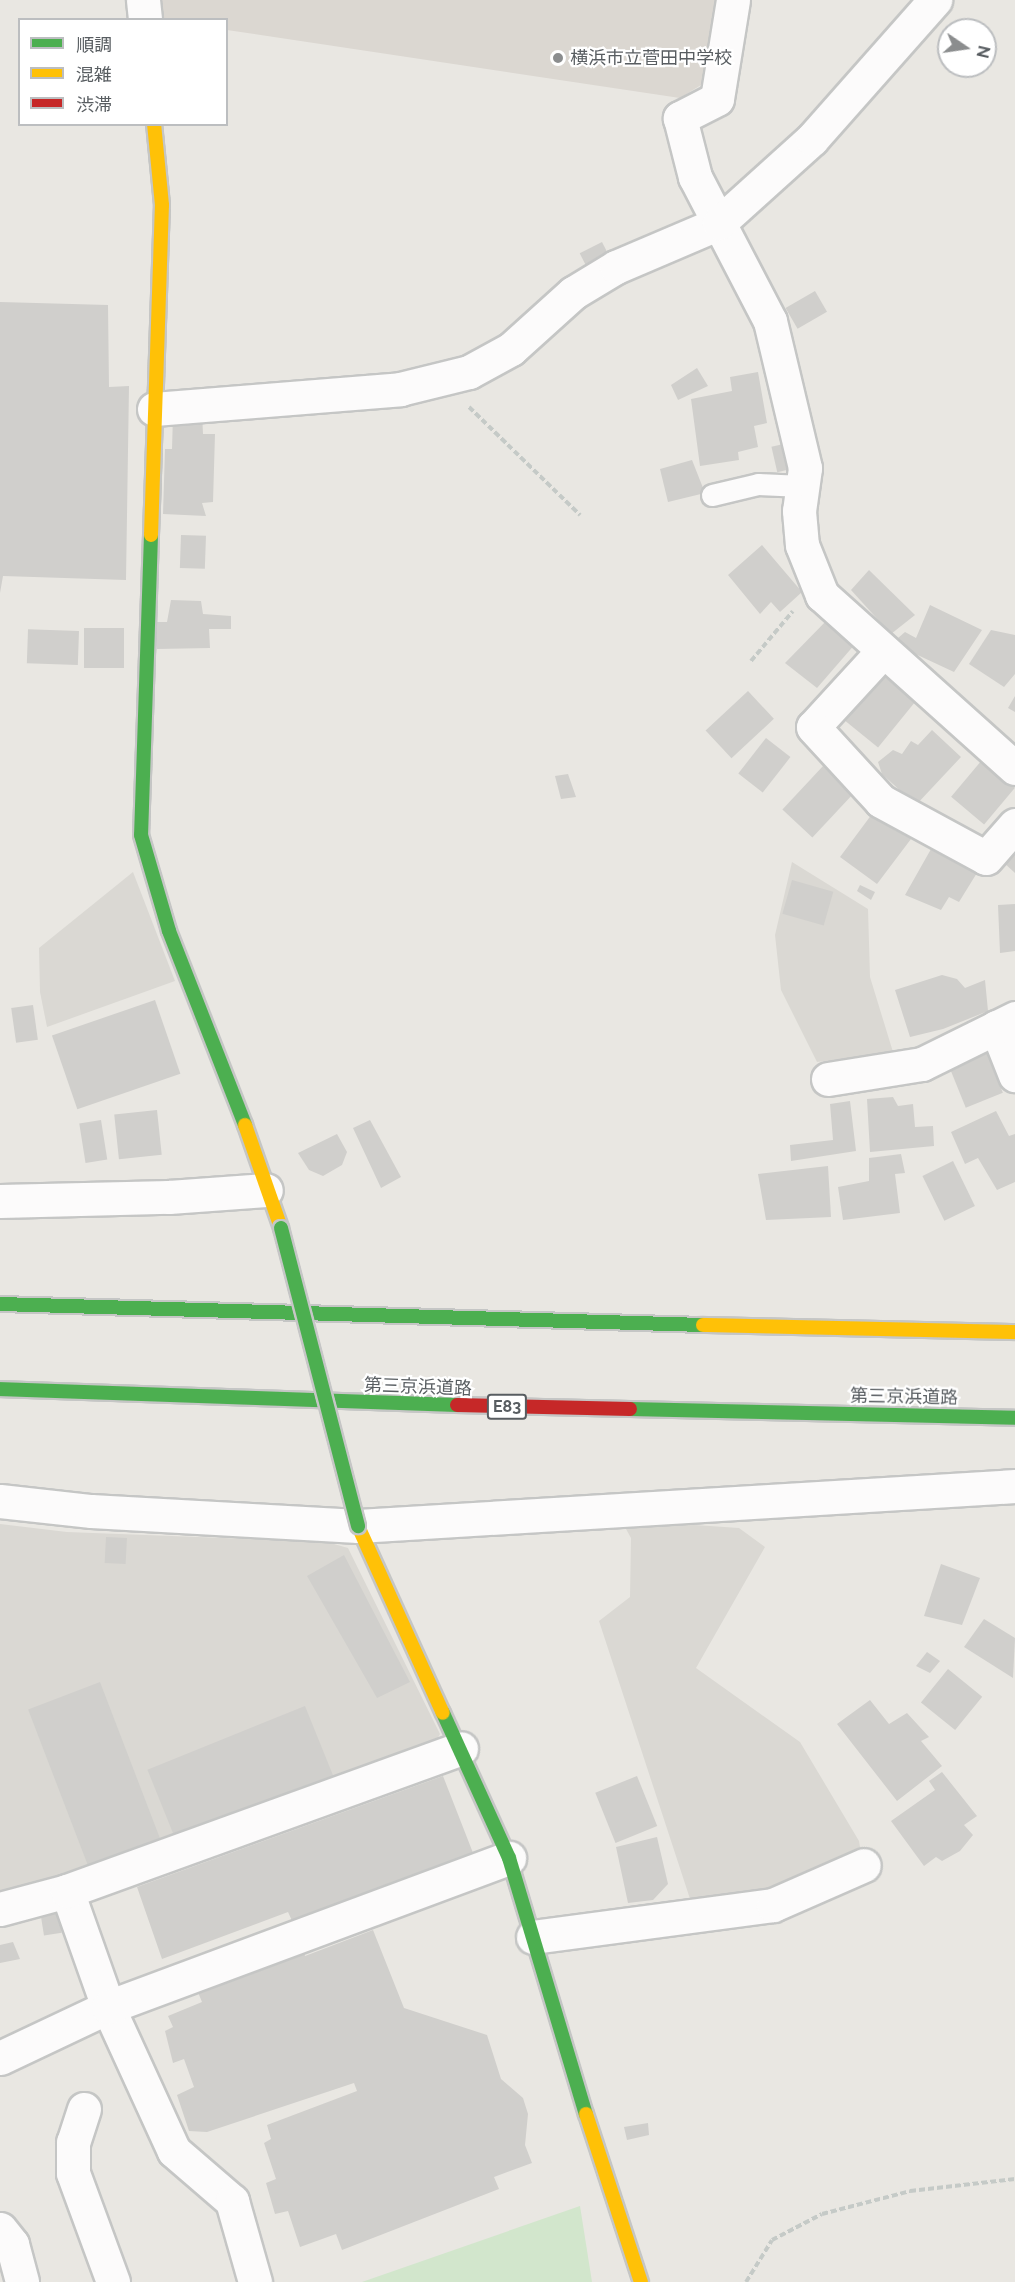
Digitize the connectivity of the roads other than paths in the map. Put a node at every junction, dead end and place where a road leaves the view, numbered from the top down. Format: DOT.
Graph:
graph roads {
  1 [pos="143,0"];
  2 [pos="733,0"];
  3 [pos="935,0"];
  4 [pos="145,18"];
  5 [pos="154,126"];
  6 [pos="718,223"];
  7 [pos="154,409"];
  8 [pos="802,486"];
  9 [pos="712,495"];
  10 [pos="883,651"];
  11 [pos="1015,768"];
  12 [pos="1015,825"];
  13 [pos="1005,1022"];
  14 [pos="1015,1075"];
  15 [pos="828,1079"];
  16 [pos="266,1190"];
  17 [pos="0,1201"];
  18 [pos="0,1304"];
  19 [pos="1015,1332"];
  20 [pos="0,1389"];
  21 [pos="1015,1418"];
  22 [pos="1015,1486"];
  23 [pos="0,1501"];
  24 [pos="358,1526"];
  25 [pos="461,1748"];
  26 [pos="509,1858"];
  27 [pos="864,1865"];
  28 [pos="67,1891"];
  29 [pos="0,1909"];
  30 [pos="533,1937"];
  31 [pos="108,2007"];
  32 [pos="0,2058"];
  33 [pos="84,2109"];
  34 [pos="0,2229"];
  35 [pos="22,2282"];
  36 [pos="113,2282"];
  37 [pos="255,2282"];
  38 [pos="641,2282"];
  1 -- 4 [label="street"];
  2 -- 6 [label="street"];
  3 -- 6 [label="street"];
  5 -- 7 [label="main road"];
  6 -- 7 [label="street"];
  6 -- 8 [label="street"];
  7 -- 16 [label="main road"];
  8 -- 9 [label="lane"];
  8 -- 10 [label="street"];
  10 -- 11 [label="street"];
  10 -- 12 [label="street"];
  13 -- 14 [label="street"];
  13 -- 15 [label="street"];
  16 -- 17 [label="street"];
  16 -- 24 [label="main road, bridge"];
  18 -- 19 [label="main road"];
  20 -- 21 [label="main road, 第三京浜道路 / E83"];
  22 -- 24 [label="street"];
  23 -- 24 [label="street"];
  24 -- 25 [label="main road"];
  25 -- 26 [label="main road"];
  25 -- 28 [label="street"];
  26 -- 30 [label="main road"];
  26 -- 31 [label="street"];
  27 -- 30 [label="street"];
  28 -- 29 [label="street"];
  28 -- 31 [label="street"];
  30 -- 38 [label="main road"];
  31 -- 32 [label="street"];
  31 -- 37 [label="street"];
  33 -- 36 [label="street"];
  34 -- 35 [label="street"];
}
